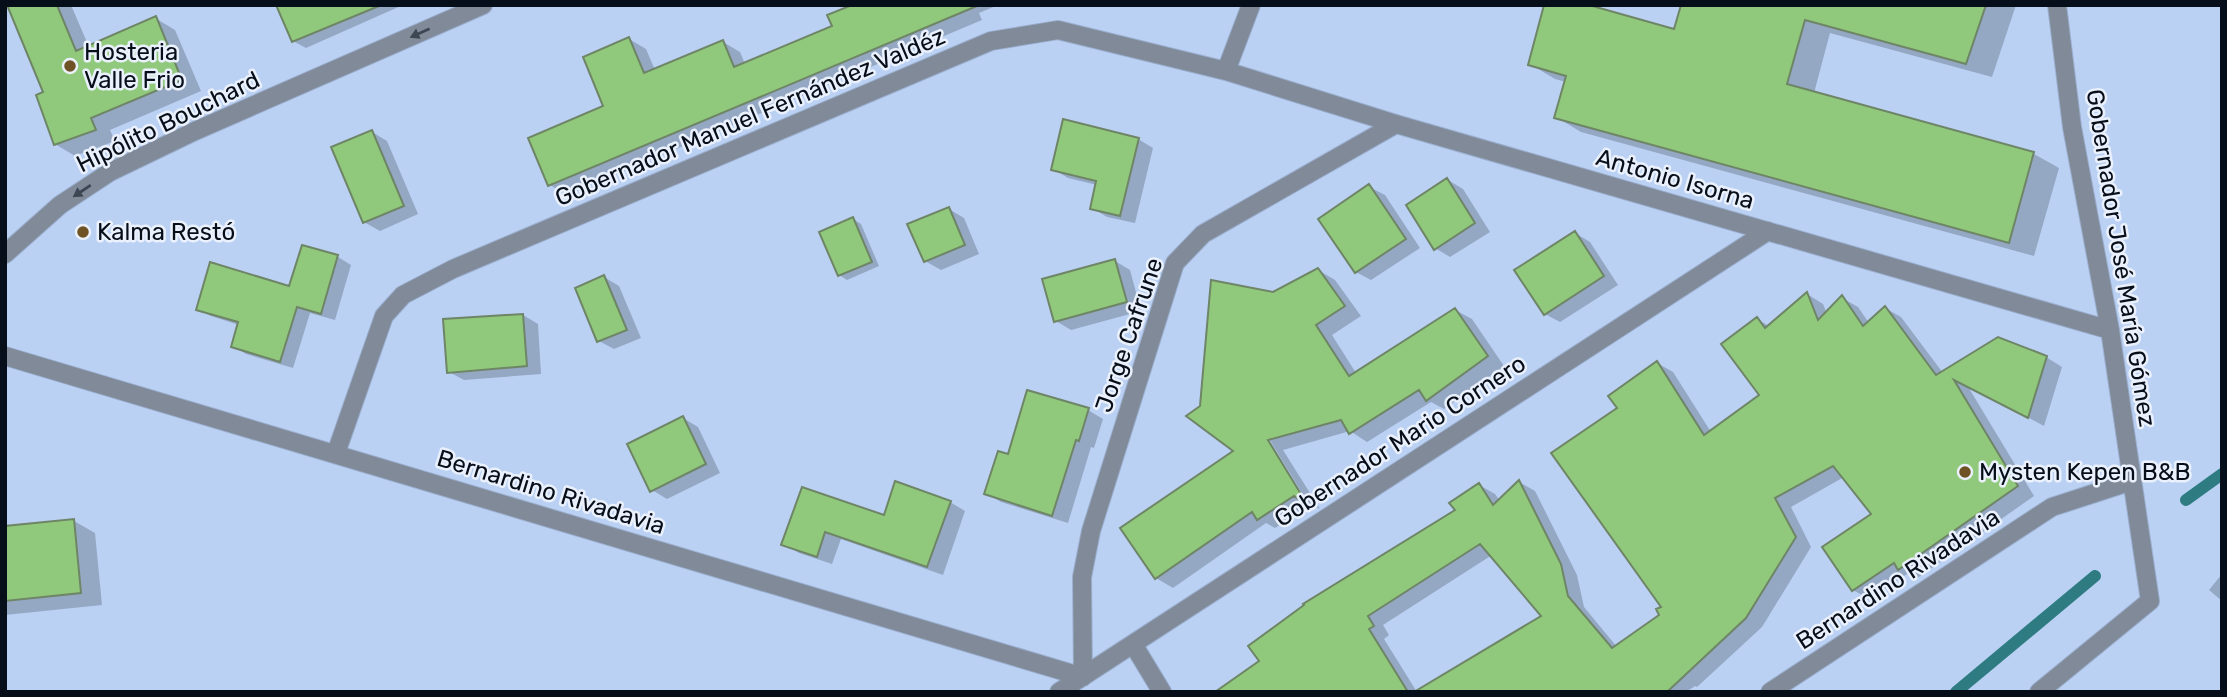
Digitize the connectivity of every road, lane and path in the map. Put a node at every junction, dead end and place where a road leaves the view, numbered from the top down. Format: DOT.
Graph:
graph roads {
  1 [pos="483,5"];
  2 [pos="1251,5"];
  3 [pos="2057,5"];
  4 [pos="1226,71"];
  5 [pos="1396,124"];
  6 [pos="1768,231"];
  7 [pos="5,254"];
  8 [pos="2110,330"];
  9 [pos="5,356"];
  10 [pos="336,453"];
  11 [pos="2132,481"];
  12 [pos="1133,643"];
  13 [pos="1083,677"];
  14 [pos="1059,692"];
  15 [pos="1162,692"];
  16 [pos="1770,692"];
  17 [pos="2039,692"];
  1 -- 7 [label="street, Hipólito Bouchard, one-way"];
  2 -- 4 [label="street"];
  3 -- 8 [label="street, Gobernador José María Gómez"];
  4 -- 5 [label="street, Antonio Isorna"];
  4 -- 10 [label="street, Gobernador Manuel Fernández Valdéz"];
  5 -- 6 [label="street, Antonio Isorna"];
  5 -- 13 [label="street, Jorge Cafrune"];
  6 -- 8 [label="street, Antonio Isorna"];
  6 -- 12 [label="street, Gobernador Mario Cornero"];
  8 -- 11 [label="street, Gobernador José María Gómez"];
  9 -- 10 [label="street, Bernardino Rivadavia"];
  10 -- 13 [label="street, Bernardino Rivadavia"];
  11 -- 16 [label="street, Bernardino Rivadavia"];
  11 -- 17 [label="street, Gobernador José María Gómez"];
  12 -- 13 [label="street, Gobernador Mario Cornero"];
  12 -- 15 [label="street"];
  13 -- 14 [label="street, Gobernador Mario Cornero"];
}
